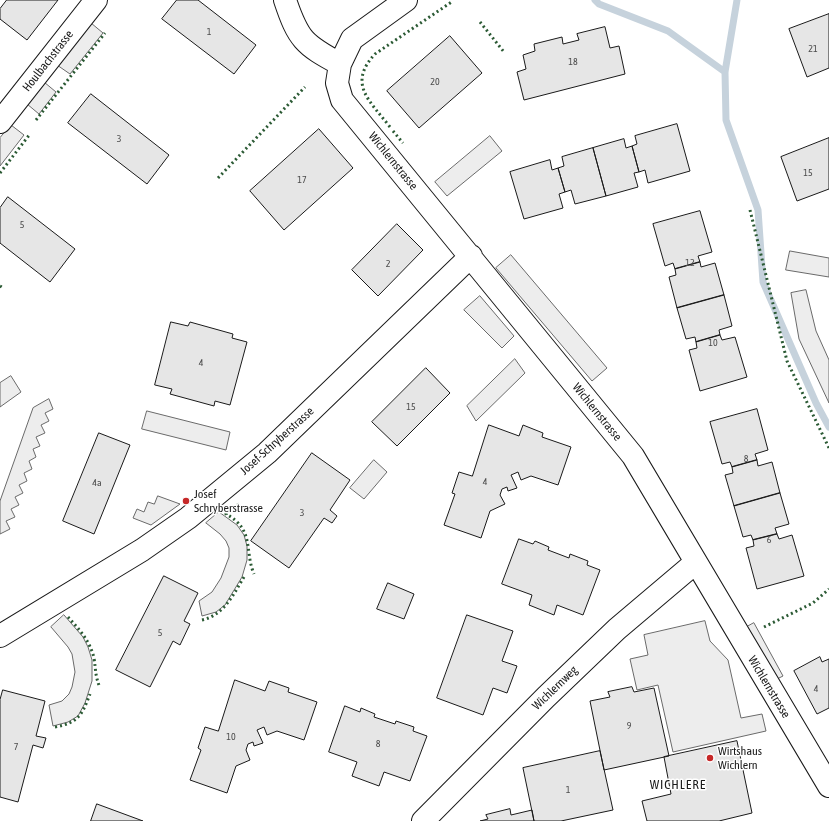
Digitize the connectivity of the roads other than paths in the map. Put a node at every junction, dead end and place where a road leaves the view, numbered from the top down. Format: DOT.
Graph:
graph roads {
  1 [pos="96,0"];
  2 [pos="285,0"];
  3 [pos="406,0"];
  4 [pos="340,64"];
  5 [pos="0,122"];
  6 [pos="471,256"];
  7 [pos="695,563"];
  8 [pos="0,636"];
  9 [pos="829,786"];
  10 [pos="423,821"];
  1 -- 5 [label="street, Houlbachstrasse"];
  2 -- 4 [label="street"];
  3 -- 4 [label="street"];
  4 -- 6 [label="street, Wichlernstrasse"];
  6 -- 7 [label="street, Wichlernstrasse"];
  6 -- 8 [label="street, Josef-Schryberstrasse"];
  7 -- 9 [label="street, Wichlernstrasse"];
  7 -- 10 [label="street, Wichlernweg"];
}
